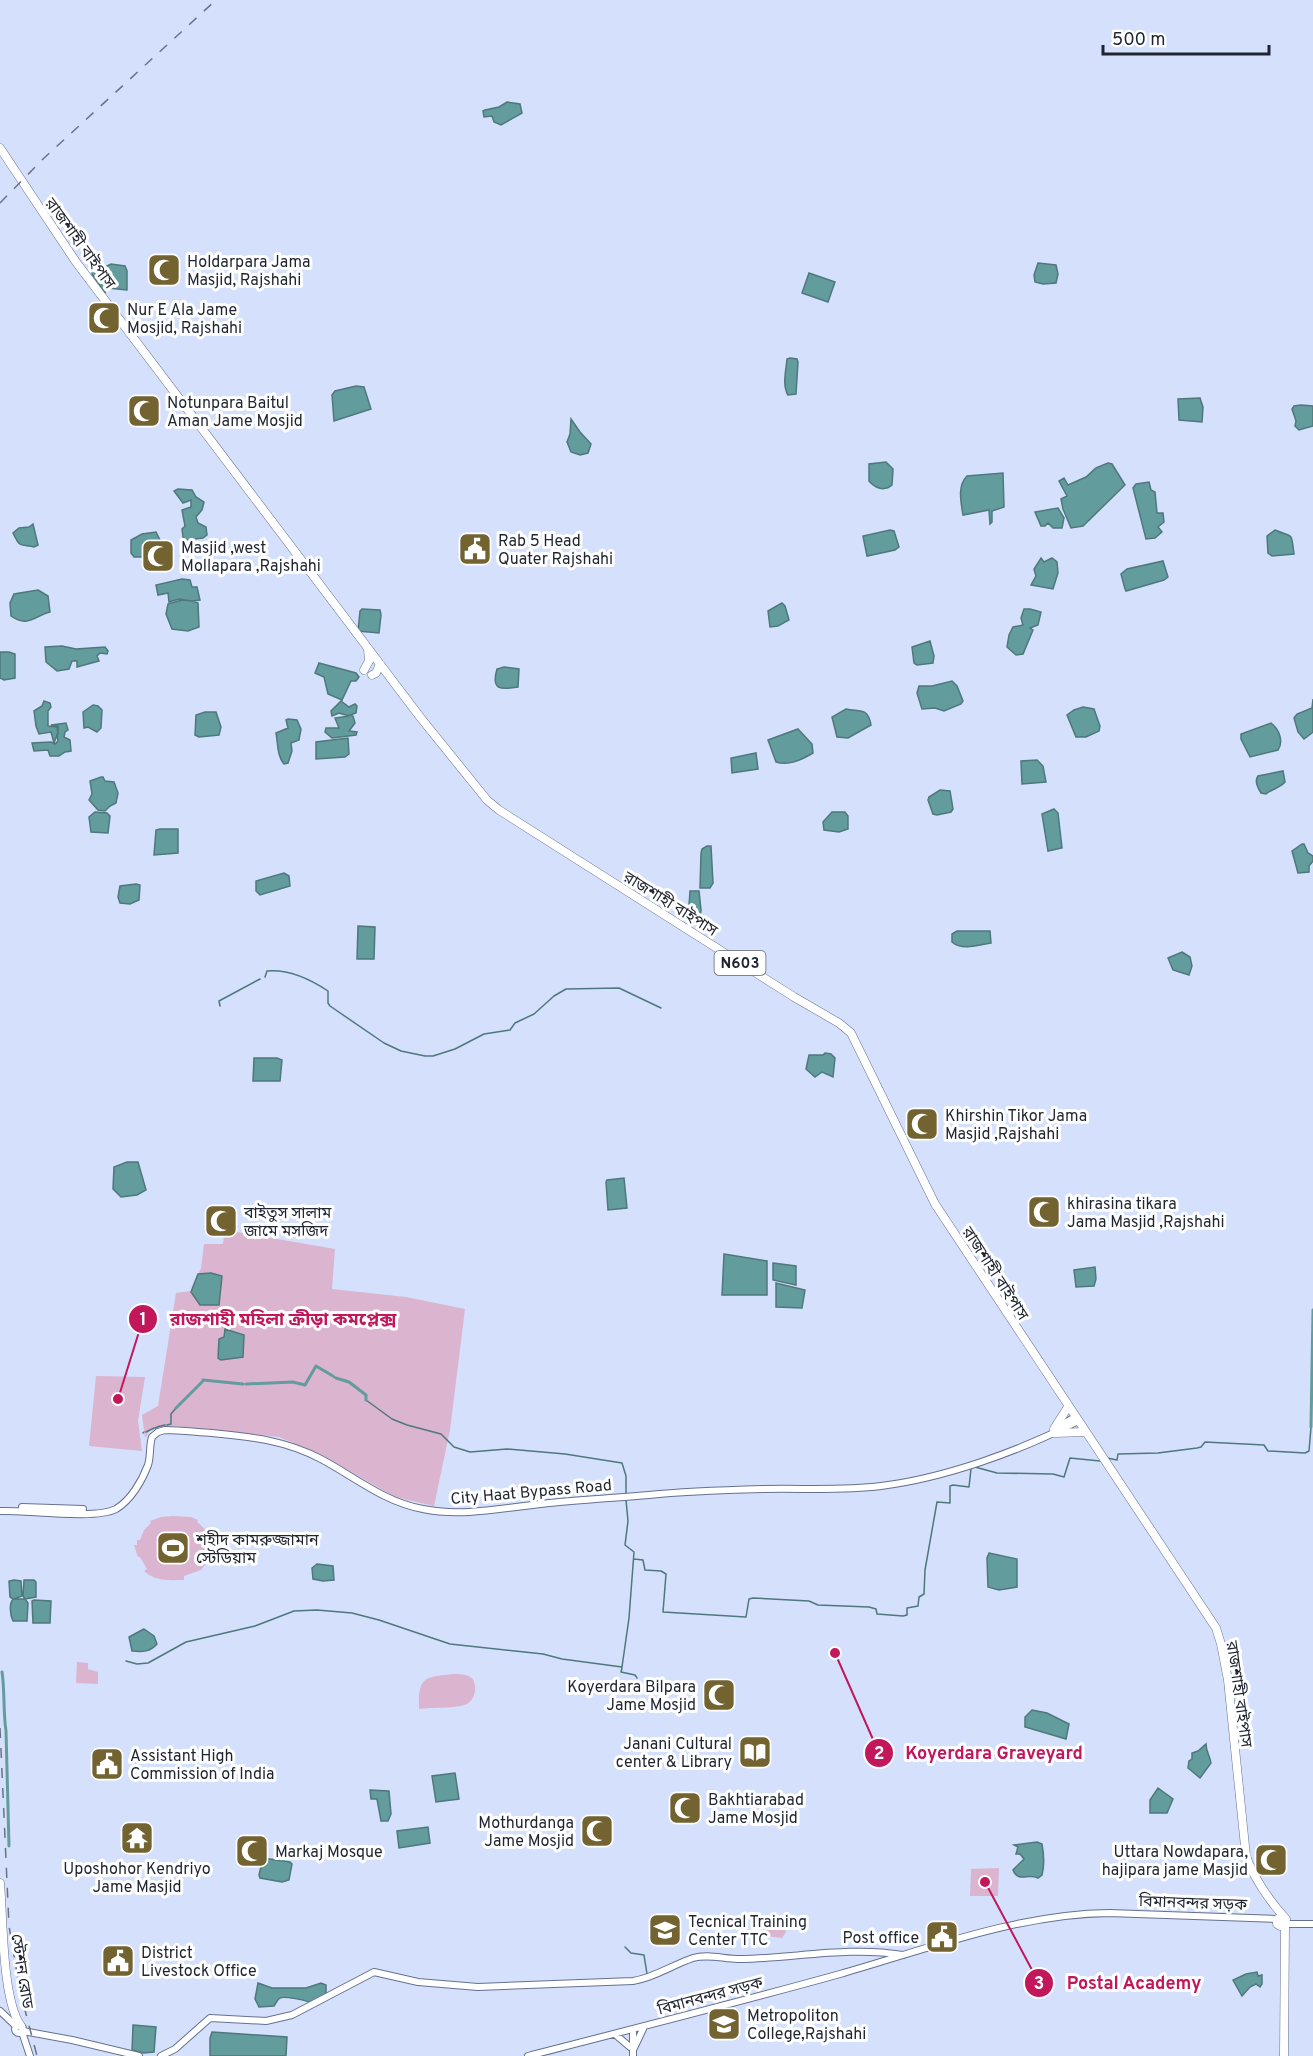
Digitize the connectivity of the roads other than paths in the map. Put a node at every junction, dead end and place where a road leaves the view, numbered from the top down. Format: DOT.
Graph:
graph roads {
  1 [pos="0,148"];
  2 [pos="367,647"];
  3 [pos="380,664"];
  4 [pos="364,670"];
  5 [pos="372,675"];
  6 [pos="1068,1407"];
  7 [pos="1076,1419"];
  8 [pos="1055,1431"];
  9 [pos="1086,1432"];
  10 [pos="4,1509"];
  11 [pos="0,1883"];
  12 [pos="1281,1921"];
  13 [pos="1313,1922"];
  14 [pos="967,1939"];
  15 [pos="0,1940"];
  16 [pos="900,1956"];
  17 [pos="4,2013"];
  18 [pos="20,2029"];
  19 [pos="643,2029"];
  20 [pos="632,2032"];
  21 [pos="36,2034"];
  22 [pos="47,2035"];
  23 [pos="617,2036"];
  24 [pos="25,2040"];
  25 [pos="632,2052"];
  26 [pos="29,2056"];
  27 [pos="139,2056"];
  28 [pos="161,2056"];
  29 [pos="528,2056"];
  30 [pos="539,2056"];
  31 [pos="1284,2056"];
  1 -- 2 [label="highway, রাজশাহী বাইপাস / N603"];
  2 -- 3 [label="highway, রাজশাহী বাইপাস / N603"];
  2 -- 4 [label="highway"];
  3 -- 5 [label="highway"];
  3 -- 6 [label="highway, রাজশাহী বাইপাস / N603"];
  6 -- 7 [label="highway, রাজশাহী বাইপাস / N603"];
  6 -- 8 [label="highway"];
  7 -- 8 [label="main road, City Haat Bypass Road"];
  7 -- 9 [label="highway, রাজশাহী বাইপাস / N603"];
  8 -- 9 [label="highway"];
  8 -- 10 [label="main road, City Haat Bypass Road"];
  9 -- 12 [label="highway, রাজশাহী বাইপাস / N603"];
  11 -- 18 [label="highway, স্টেশন রোড"];
  12 -- 13 [label="main road, বিমানবন্দর সড়ক"];
  12 -- 14 [label="main road, বিমানবন্দর সড়ক"];
  12 -- 31 [label="highway, N603"];
  14 -- 16 [label="main road, বিমানবন্দর সড়ক"];
  14 -- 19 [label="main road, বিমানবন্দর সড়ক"];
  15 -- 17 [label="highway, স্টেশন রোড"];
  16 -- 28 [label="main road"];
  16 -- 29 [label="main road, বিমানবন্দর সড়ক"];
  17 -- 18 [label="highway, স্টেশন রোড"];
  18 -- 21 [label="main road"];
  18 -- 22 [label="main road"];
  18 -- 24 [label="main road, স্টেশন রোড"];
  18 -- 26 [label="main road, স্টেশন রোড"];
  19 -- 20 [label="main road, বিমানবন্দর সড়ক"];
  19 -- 25 [label="main road"];
  20 -- 23 [label="main road, বিমানবন্দর সড়ক"];
  20 -- 25 [label="main road"];
  21 -- 22 [label="main road"];
  21 -- 24 [label="main road"];
  22 -- 27 [label="main road"];
  23 -- 25 [label="main road"];
  23 -- 30 [label="main road, বিমানবন্দর সড়ক"];
  24 -- 26 [label="main road, স্টেশন রোড"];
}
